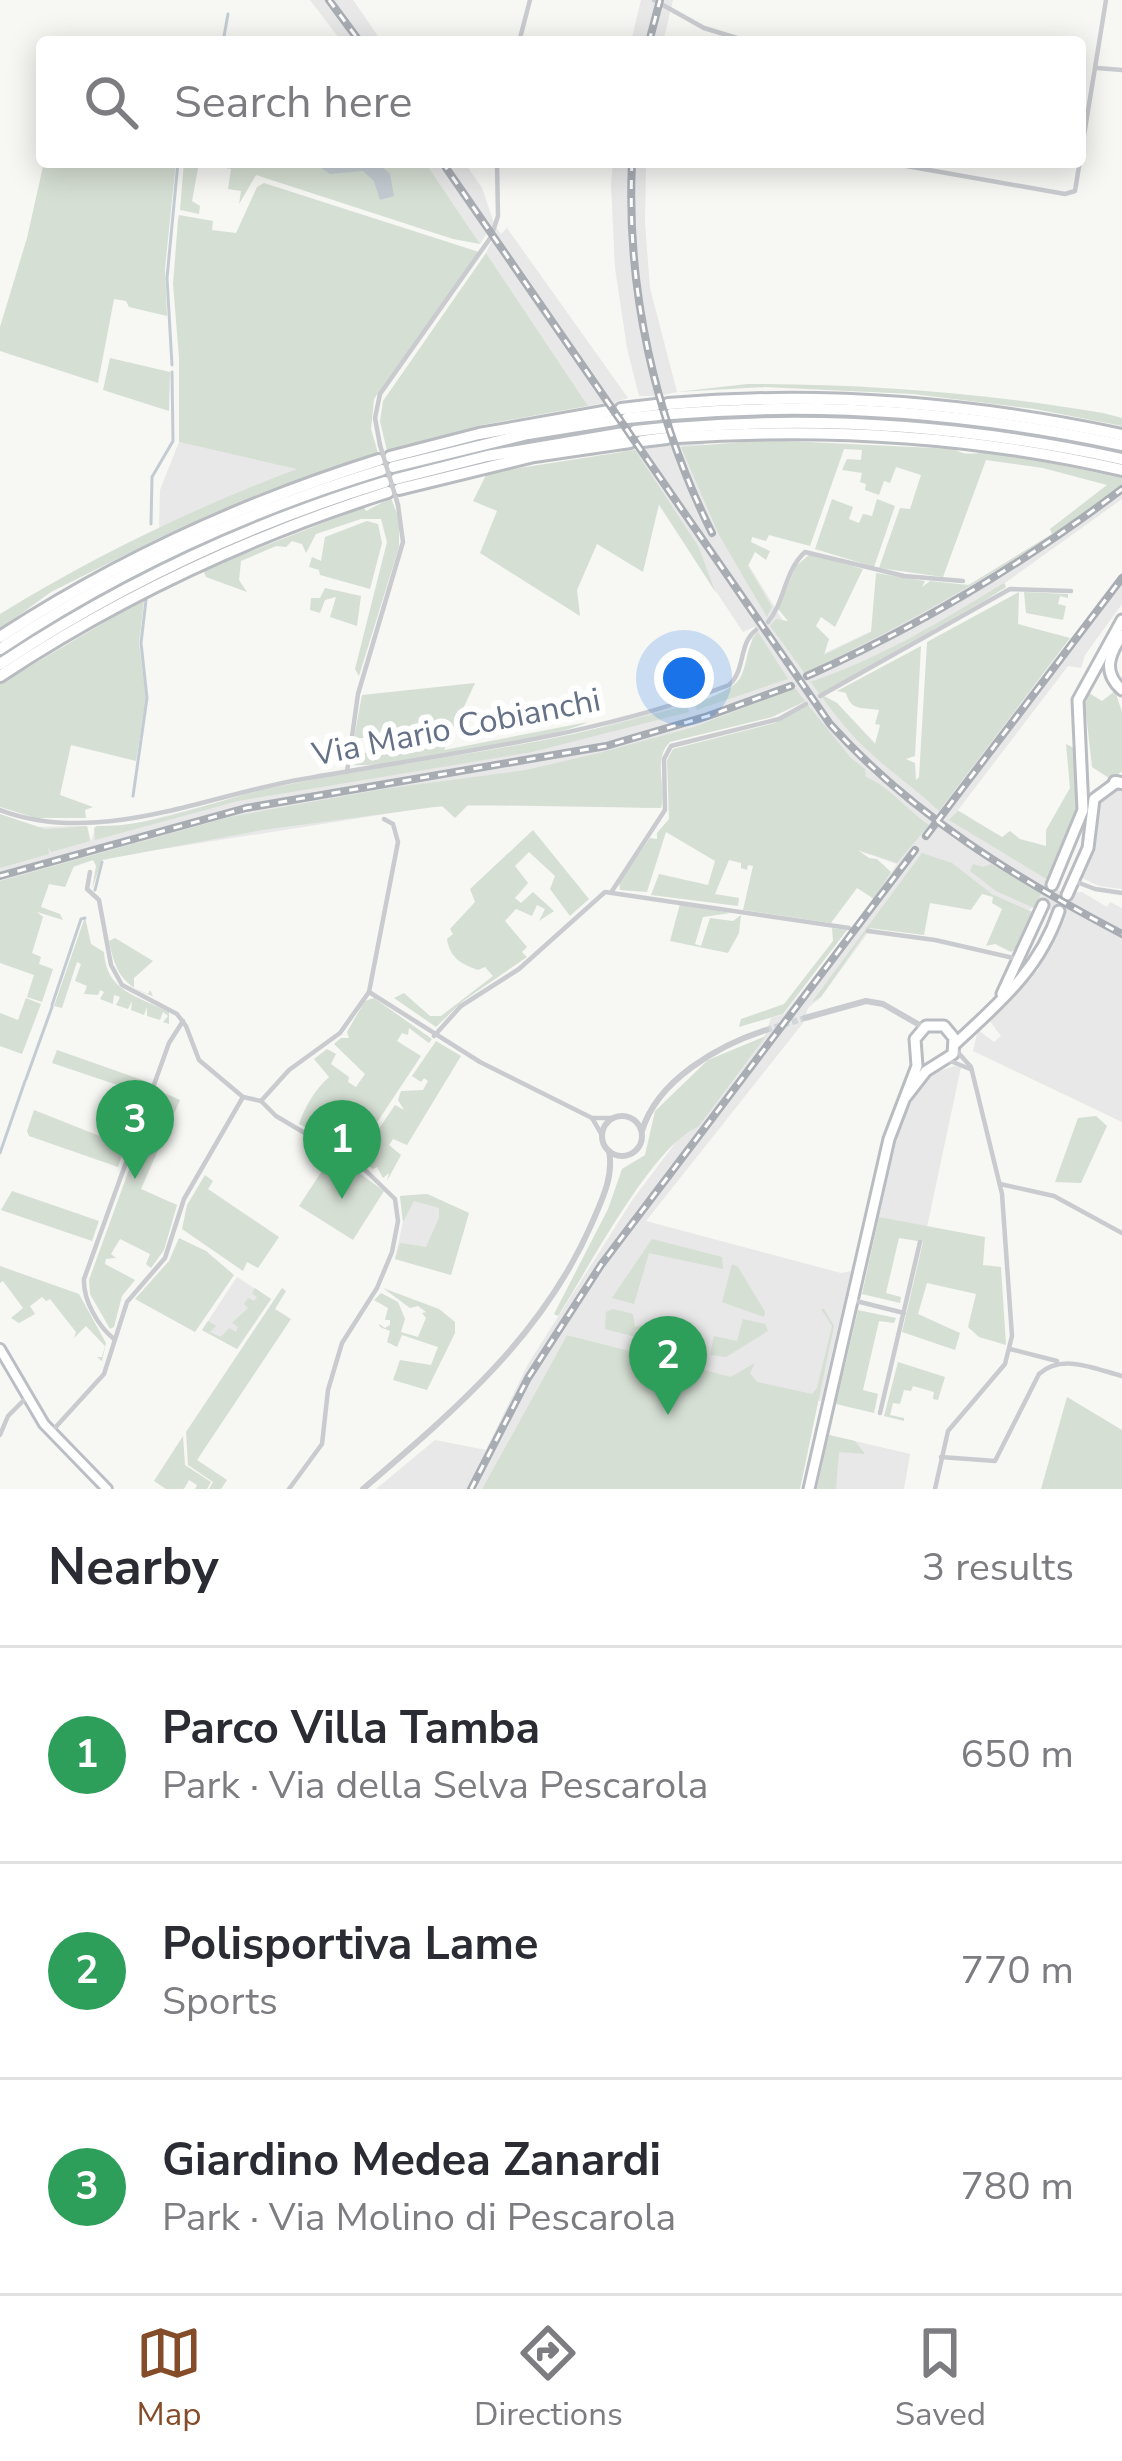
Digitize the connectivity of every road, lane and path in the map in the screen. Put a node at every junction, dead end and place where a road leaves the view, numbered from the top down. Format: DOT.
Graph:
graph roads {
  1 [pos="530,0"];
  2 [pos="654,0"];
  3 [pos="1106,0"];
  4 [pos="521,36"];
  5 [pos="730,36"];
  6 [pos="1097,68"];
  7 [pos="1122,70"];
  8 [pos="1086,129"];
  9 [pos="497,168"];
  10 [pos="918,168"];
  11 [pos="1079,168"];
  12 [pos="667,421"];
  13 [pos="1122,435"];
  14 [pos="1122,446"];
  15 [pos="1122,459"];
  16 [pos="1122,470"];
  17 [pos="389,475"];
  18 [pos="963,581"];
  19 [pos="1072,591"];
  20 [pos="1122,620"];
  21 [pos="768,622"];
  22 [pos="756,630"];
  23 [pos="1122,635"];
  24 [pos="0,637"];
  25 [pos="0,649"];
  26 [pos="0,664"];
  27 [pos="0,676"];
  28 [pos="1119,687"];
  29 [pos="1084,689"];
  30 [pos="820,696"];
  31 [pos="806,704"];
  32 [pos="1083,761"];
  33 [pos="347,772"];
  34 [pos="1117,782"];
  35 [pos="0,810"];
  36 [pos="384,819"];
  37 [pos="90,872"];
  38 [pos="1074,881"];
  39 [pos="1052,885"];
  40 [pos="612,891"];
  41 [pos="1122,893"];
  42 [pos="1067,895"];
  43 [pos="1043,905"];
  44 [pos="1059,911"];
  45 [pos="849,928"];
  46 [pos="868,931"];
  47 [pos="1018,959"];
  48 [pos="369,992"];
  49 [pos="995,1003"];
  50 [pos="890,1007"];
  51 [pos="805,1018"];
  52 [pos="978,1019"];
  53 [pos="182,1021"];
  54 [pos="923,1027"];
  55 [pos="766,1030"];
  56 [pos="950,1030"];
  57 [pos="434,1036"];
  58 [pos="915,1039"];
  59 [pos="955,1046"];
  60 [pos="917,1055"];
  61 [pos="948,1060"];
  62 [pos="934,1065"];
  63 [pos="972,1071"];
  64 [pos="243,1097"];
  65 [pos="904,1098"];
  66 [pos="261,1101"];
  67 [pos="649,1111"];
  68 [pos="627,1117"];
  69 [pos="592,1118"];
  70 [pos="614,1118"];
  71 [pos="641,1131"];
  72 [pos="602,1135"];
  73 [pos="609,1151"];
  74 [pos="625,1156"];
  75 [pos="611,1172"];
  76 [pos="1000,1184"];
  77 [pos="1122,1233"];
  78 [pos="920,1242"];
  79 [pos="852,1300"];
  80 [pos="904,1313"];
  81 [pos="114,1339"];
  82 [pos="0,1349"];
  83 [pos="1010,1349"];
  84 [pos="1059,1361"];
  85 [pos="1122,1376"];
  86 [pos="27,1397"];
  87 [pos="880,1413"];
  88 [pos="51,1432"];
  89 [pos="0,1436"];
  90 [pos="940,1457"];
  91 [pos="107,1489"];
  92 [pos="289,1489"];
  93 [pos="363,1489"];
  94 [pos="809,1489"];
  95 [pos="934,1489"];
  1 -- 4 [label="street"];
  2 -- 5 [label="street"];
  3 -- 6 [label="street"];
  6 -- 7 [label="street"];
  6 -- 8 [label="street"];
  9 -- 33 [label="street, bridge"];
  10 -- 11 [label="street"];
  12 -- 13 [label="highway"];
  12 -- 14 [label="highway"];
  12 -- 15 [label="highway"];
  12 -- 16 [label="highway"];
  12 -- 17 [label="highway"];
  12 -- 17 [label="highway"];
  17 -- 24 [label="highway"];
  17 -- 25 [label="highway"];
  17 -- 26 [label="highway"];
  17 -- 27 [label="highway"];
  18 -- 21 [label="street"];
  19 -- 30 [label="street"];
  20 -- 29 [label="main road"];
  22 -- 33 [label="street, Via Mario Cobianchi"];
  23 -- 28 [label="main road"];
  28 -- 29 [label="main road"];
  29 -- 32 [label="main road"];
  31 -- 40 [label="street"];
  32 -- 34 [label="main road"];
  32 -- 39 [label="main road"];
  33 -- 35 [label="street, Via Mario Cobianchi"];
  34 -- 38 [label="main road"];
  36 -- 48 [label="street"];
  37 -- 53 [label="street"];
  38 -- 41 [label="street"];
  38 -- 42 [label="main road"];
  40 -- 45 [label="street"];
  40 -- 57 [label="street"];
  43 -- 47 [label="main road"];
  44 -- 49 [label="main road"];
  46 -- 47 [label="street"];
  47 -- 49 [label="main road"];
  48 -- 57 [label="street"];
  48 -- 66 [label="street"];
  49 -- 52 [label="main road"];
  50 -- 51 [label="street"];
  50 -- 54 [label="street"];
  50 -- 58 [label="street"];
  52 -- 56 [label="main road"];
  52 -- 59 [label="main road"];
  53 -- 64 [label="street"];
  53 -- 81 [label="street"];
  54 -- 56 [label="main road"];
  54 -- 58 [label="main road"];
  55 -- 67 [label="street"];
  56 -- 59 [label="main road"];
  57 -- 69 [label="street"];
  58 -- 60 [label="main road"];
  59 -- 61 [label="main road"];
  59 -- 63 [label="street"];
  60 -- 62 [label="main road"];
  60 -- 65 [label="main road"];
  61 -- 62 [label="main road"];
  61 -- 63 [label="street"];
  62 -- 65 [label="main road"];
  63 -- 76 [label="street"];
  64 -- 66 [label="street"];
  64 -- 81 [label="street"];
  65 -- 79 [label="main road"];
  66 -- 92 [label="street"];
  67 -- 68 [label="street"];
  67 -- 71 [label="street"];
  68 -- 70 [label="street"];
  68 -- 71 [label="street"];
  69 -- 70 [label="street"];
  69 -- 72 [label="street"];
  70 -- 72 [label="street"];
  71 -- 74 [label="street"];
  72 -- 73 [label="street"];
  73 -- 74 [label="street"];
  73 -- 75 [label="street"];
  74 -- 75 [label="street"];
  75 -- 93 [label="street"];
  76 -- 77 [label="street"];
  76 -- 83 [label="street"];
  78 -- 80 [label="street"];
  79 -- 80 [label="street"];
  79 -- 94 [label="main road"];
  80 -- 87 [label="street"];
  81 -- 88 [label="street"];
  82 -- 86 [label="main road"];
  83 -- 84 [label="street"];
  83 -- 90 [label="street"];
  84 -- 85 [label="street"];
  84 -- 90 [label="street"];
  86 -- 88 [label="main road"];
  86 -- 89 [label="street"];
  88 -- 91 [label="main road"];
  90 -- 95 [label="street"];
}
